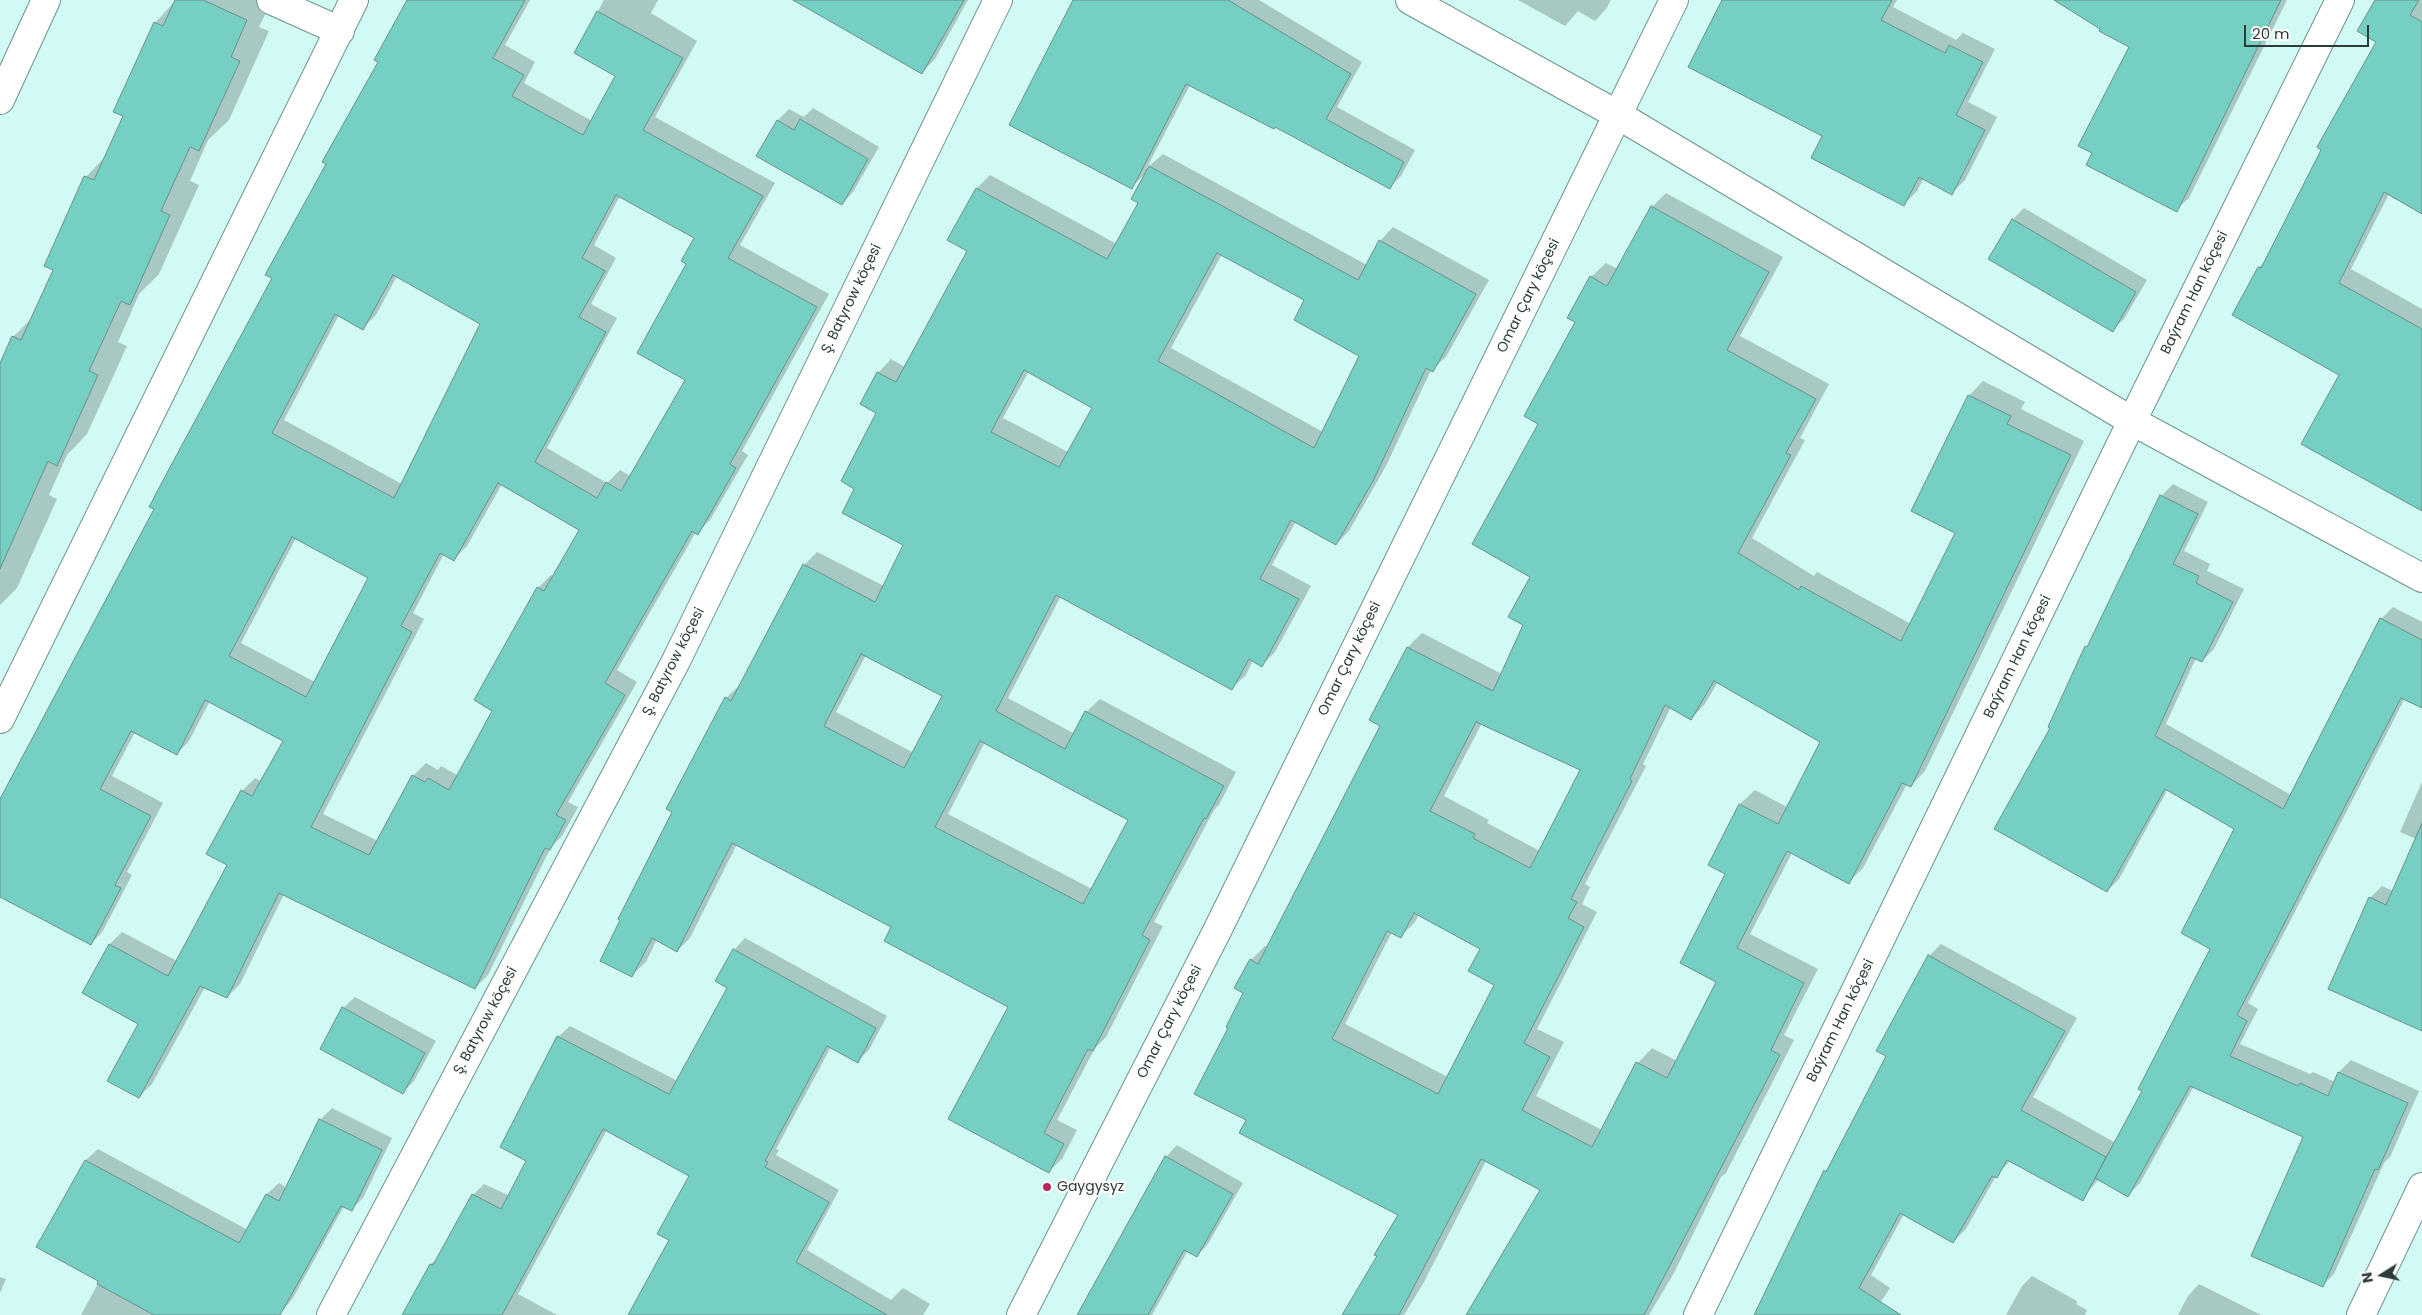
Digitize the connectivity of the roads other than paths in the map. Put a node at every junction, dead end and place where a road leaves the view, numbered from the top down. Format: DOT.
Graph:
graph roads {
  1 [pos="46,0"];
  2 [pos="271,0"];
  3 [pos="354,0"];
  4 [pos="998,0"];
  5 [pos="1410,0"];
  6 [pos="1674,0"];
  7 [pos="2340,0"];
  8 [pos="340,31"];
  9 [pos="0,100"];
  10 [pos="1618,115"];
  11 [pos="2132,421"];
  12 [pos="2422,578"];
  13 [pos="7,688"];
  14 [pos="0,719"];
  15 [pos="2422,1188"];
  16 [pos="331,1315"];
  17 [pos="1020,1315"];
  18 [pos="1698,1315"];
  19 [pos="2361,1315"];
  1 -- 9 [label="street"];
  2 -- 8 [label="street"];
  3 -- 8 [label="street"];
  4 -- 16 [label="street, Ş. Batyrow köçesi"];
  5 -- 10 [label="street"];
  6 -- 10 [label="street, Omar Çary köçesi"];
  7 -- 11 [label="street, Baýram Han köçesi"];
  8 -- 13 [label="street"];
  10 -- 11 [label="street"];
  10 -- 17 [label="street, Omar Çary köçesi"];
  11 -- 12 [label="street"];
  11 -- 18 [label="street, Baýram Han köçesi"];
  13 -- 14 [label="street"];
  15 -- 19 [label="street"];
}
